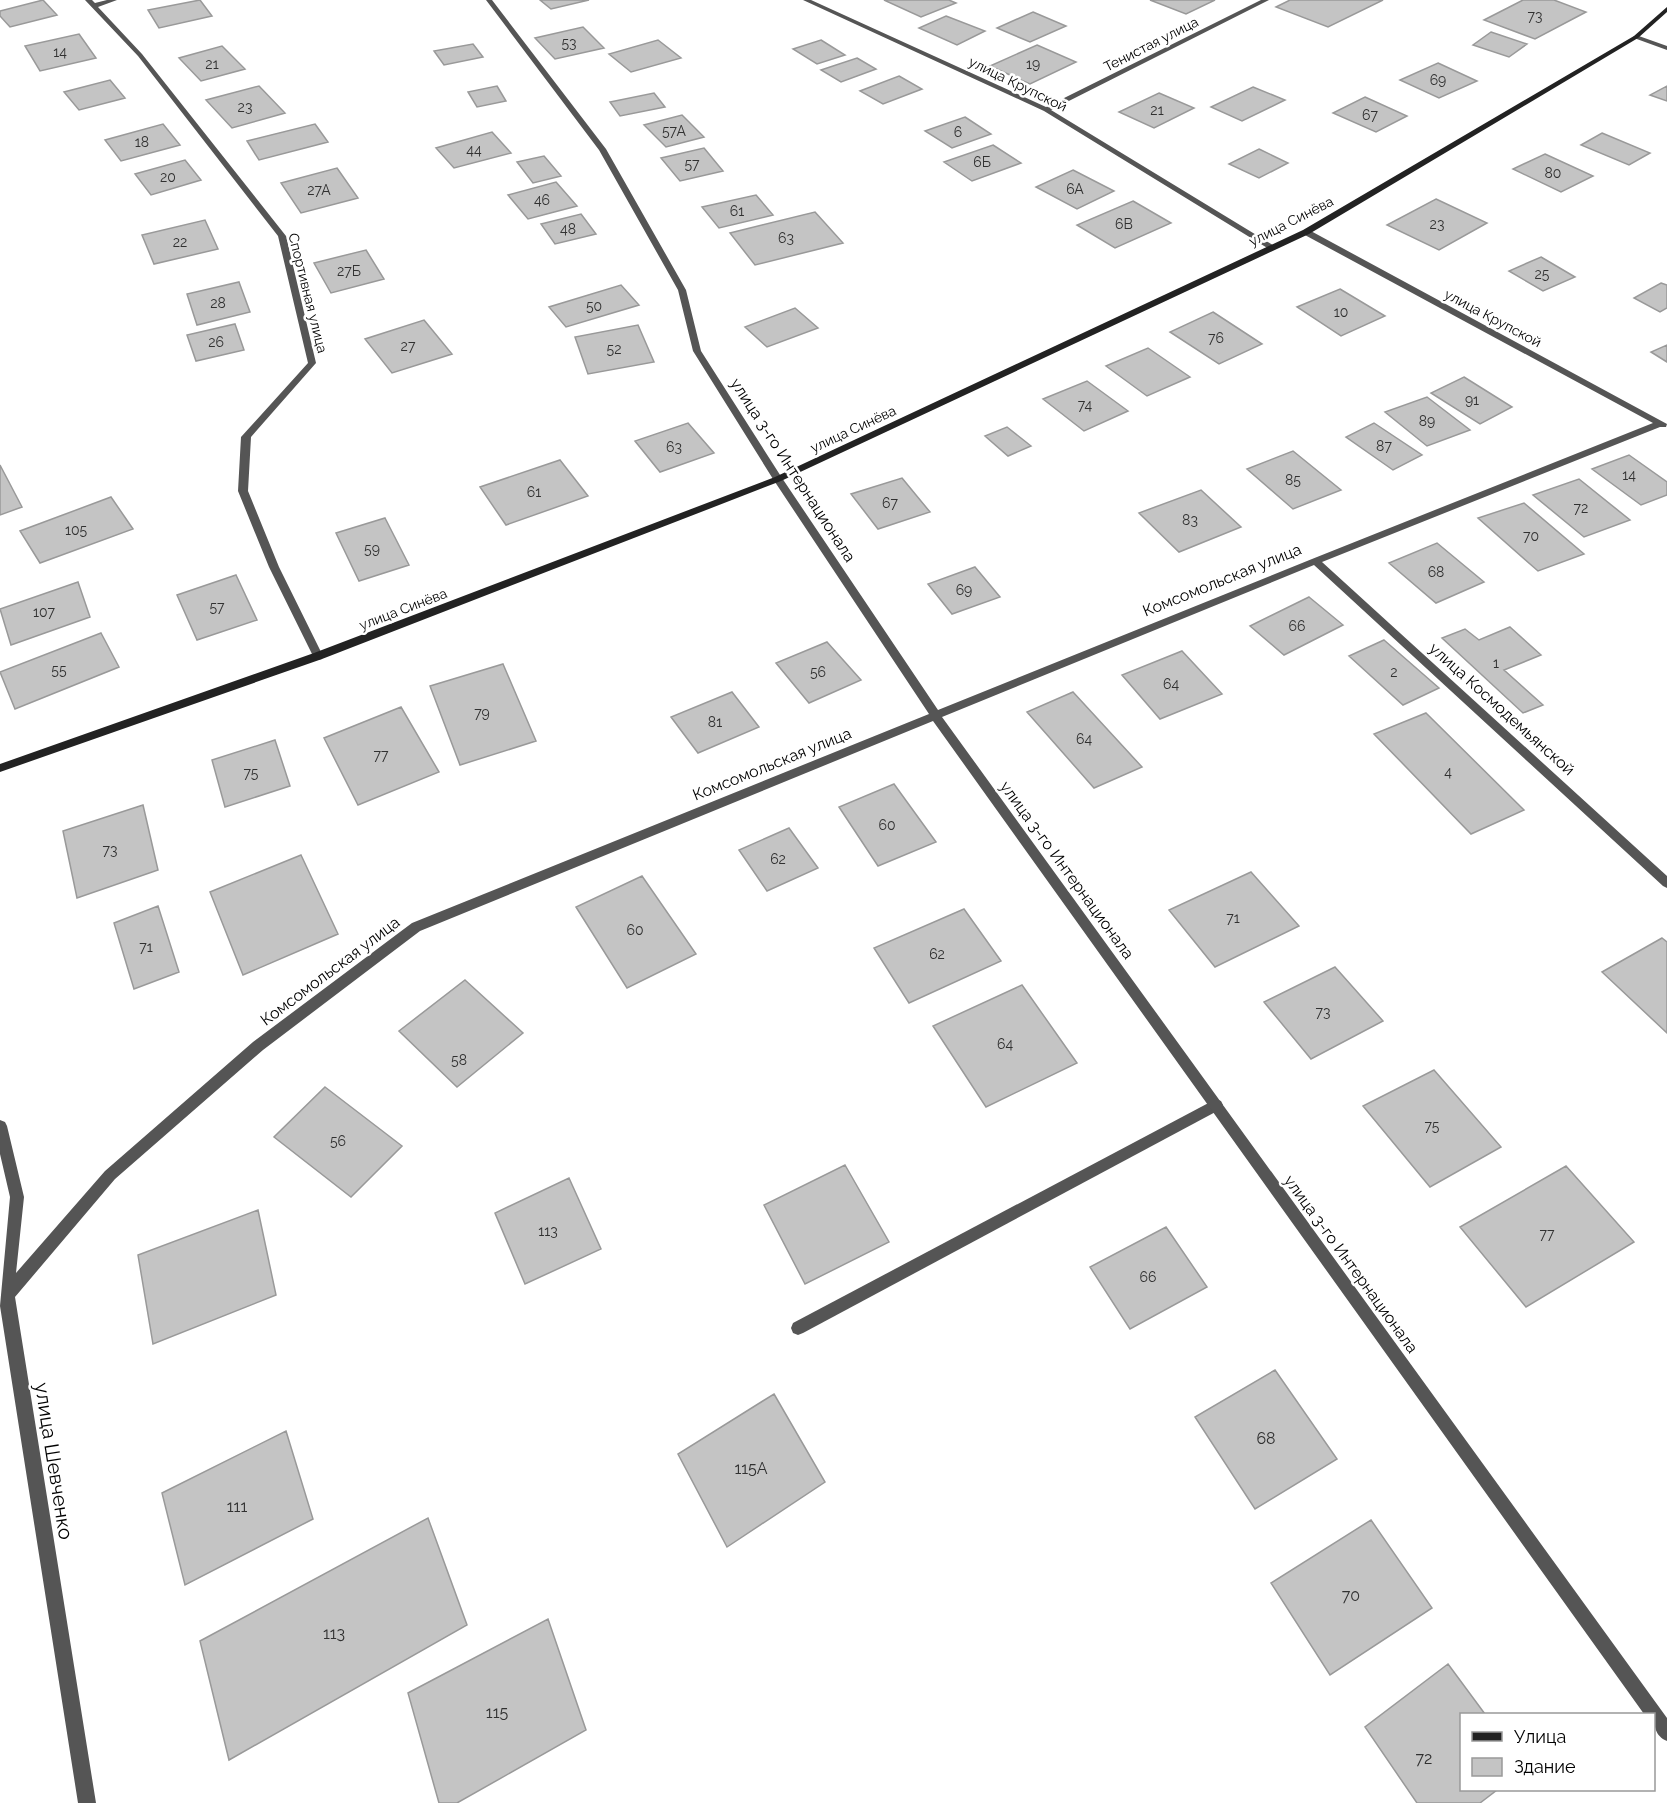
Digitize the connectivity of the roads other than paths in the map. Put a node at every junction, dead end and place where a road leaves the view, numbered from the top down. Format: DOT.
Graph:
graph roads {
  1 [pos="114,0"];
  2 [pos="489,0"];
  3 [pos="806,0"];
  4 [pos="1266,0"];
  5 [pos="91,3"];
  6 [pos="1667,9"];
  7 [pos="1636,37"];
  8 [pos="1667,48"];
  9 [pos="1046,110"];
  10 [pos="1306,232"];
  11 [pos="1272,247"];
  12 [pos="1664,426"];
  13 [pos="778,479"];
  14 [pos="1315,561"];
  15 [pos="318,656"];
  16 [pos="935,715"];
  17 [pos="0,768"];
  18 [pos="1667,883"];
  19 [pos="1216,1105"];
  20 [pos="0,1126"];
  21 [pos="3,1297"];
  22 [pos="798,1328"];
  23 [pos="1653,1713"];
  24 [pos="1655,1715"];
  25 [pos="1667,1732"];
  26 [pos="87,1803"];
  1 -- 5 [label="street"];
  2 -- 13 [label="street, улица 3-го Интернационала"];
  3 -- 9 [label="street, улица Крупской"];
  4 -- 9 [label="street, Тенистая улица"];
  5 -- 15 [label="street, Спортивная улица"];
  6 -- 7 [label="main road, улица Синёва"];
  7 -- 8 [label="street"];
  7 -- 10 [label="main road, улица Синёва"];
  9 -- 11 [label="street, улица Крупской"];
  10 -- 11 [label="main road, улица Синёва"];
  10 -- 12 [label="street, улица Крупской"];
  11 -- 13 [label="main road, улица Синёва"];
  12 -- 14 [label="street, Комсомольская улица"];
  13 -- 15 [label="main road, улица Синёва"];
  13 -- 16 [label="street, улица 3-го Интернационала"];
  14 -- 16 [label="street, Комсомольская улица"];
  14 -- 18 [label="street, улица Космодемьянской"];
  15 -- 17 [label="main road, улица Синёва"];
  16 -- 19 [label="street, улица 3-го Интернационала"];
  16 -- 21 [label="street, Комсомольская улица"];
  19 -- 22 [label="street"];
  19 -- 23 [label="street, улица 3-го Интернационала"];
  20 -- 21 [label="street, улица Шевченко"];
  21 -- 26 [label="street, улица Шевченко"];
  24 -- 25 [label="street, улица 3-го Интернационала"];
}
